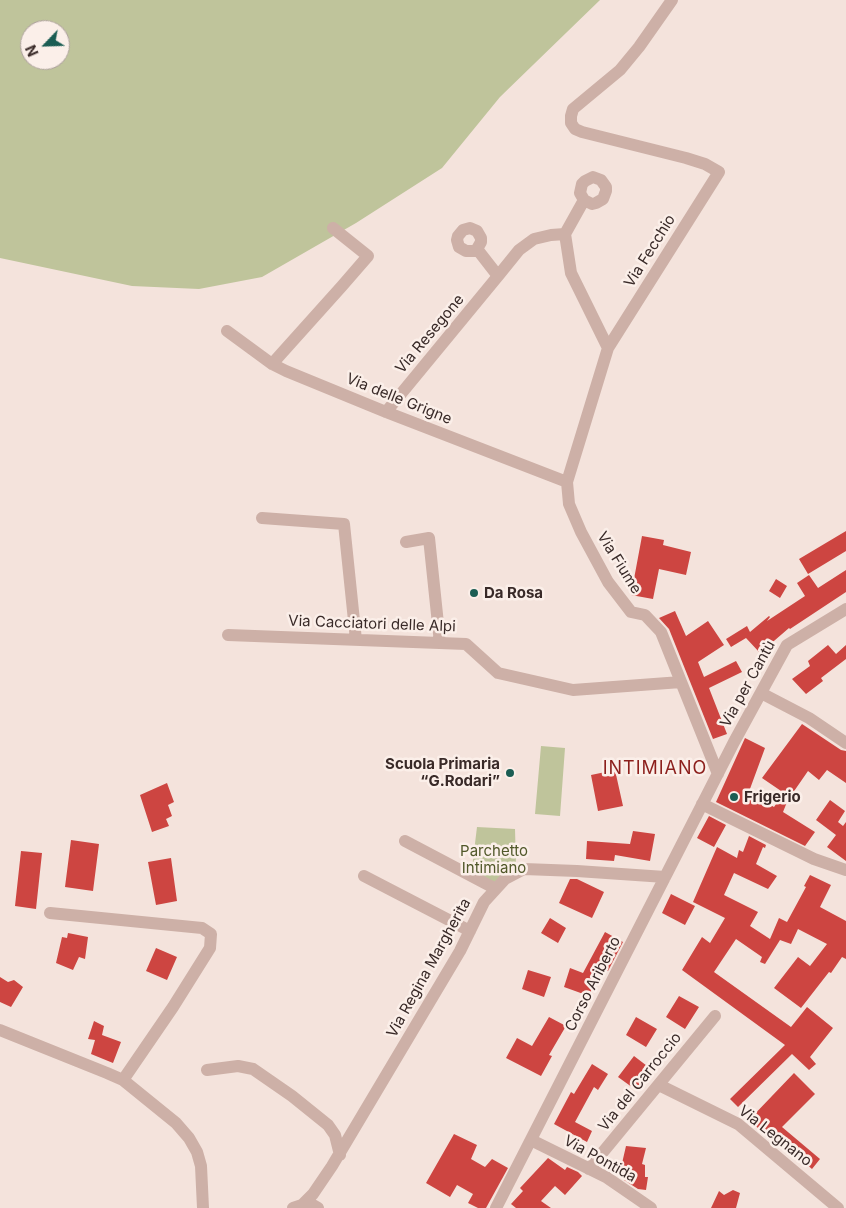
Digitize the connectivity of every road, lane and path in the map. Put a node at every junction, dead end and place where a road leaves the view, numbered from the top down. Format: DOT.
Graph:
graph roads {
  1 [pos="672,0"];
  2 [pos="584,200"];
  3 [pos="333,228"];
  4 [pos="565,234"];
  5 [pos="477,249"];
  6 [pos="498,276"];
  7 [pos="227,331"];
  8 [pos="608,348"];
  9 [pos="272,364"];
  10 [pos="386,412"];
  11 [pos="567,482"];
  12 [pos="262,518"];
  13 [pos="406,542"];
  14 [pos="846,608"];
  15 [pos="228,635"];
  16 [pos="356,640"];
  17 [pos="440,643"];
  18 [pos="681,682"];
  19 [pos="761,692"];
  20 [pos="846,743"];
  21 [pos="718,774"];
  22 [pos="702,804"];
  23 [pos="405,841"];
  24 [pos="846,870"];
  25 [pos="364,876"];
  26 [pos="665,877"];
  27 [pos="496,889"];
  28 [pos="50,913"];
  29 [pos="470,931"];
  30 [pos="715,1016"];
  31 [pos="0,1030"];
  32 [pos="207,1070"];
  33 [pos="123,1080"];
  34 [pos="659,1085"];
  35 [pos="531,1140"];
  36 [pos="340,1155"];
  37 [pos="589,1169"];
  38 [pos="202,1180"];
  39 [pos="306,1201"];
  40 [pos="198,1208"];
  41 [pos="203,1208"];
  42 [pos="293,1208"];
  43 [pos="318,1208"];
  44 [pos="496,1208"];
  45 [pos="651,1208"];
  46 [pos="838,1208"];
  1 -- 8 [label="street, Via Fecchio"];
  2 -- 4 [label="street"];
  3 -- 9 [label="street"];
  4 -- 6 [label="street, Via Resegone"];
  4 -- 8 [label="street"];
  5 -- 6 [label="street"];
  6 -- 10 [label="street, Via Resegone"];
  7 -- 9 [label="street, Via delle Grigne"];
  8 -- 11 [label="street, Via Fiume"];
  9 -- 10 [label="street, Via delle Grigne"];
  10 -- 11 [label="street, Via delle Grigne"];
  11 -- 18 [label="street, Via Fiume"];
  12 -- 16 [label="street"];
  13 -- 17 [label="street"];
  14 -- 19 [label="street, Via per Cantù"];
  15 -- 16 [label="street, Via Cacciatori delle Alpi"];
  16 -- 17 [label="street, Via Cacciatori delle Alpi"];
  17 -- 18 [label="street, Via Cacciatori delle Alpi"];
  18 -- 21 [label="street, Via Fiume"];
  19 -- 20 [label="street"];
  19 -- 21 [label="street, Via per Cantù"];
  21 -- 22 [label="street, Corso Ariberto"];
  22 -- 24 [label="street"];
  22 -- 26 [label="street, Corso Ariberto"];
  23 -- 27 [label="street"];
  25 -- 29 [label="street"];
  26 -- 27 [label="street, Via Regina Margherita"];
  26 -- 35 [label="street, Corso Ariberto"];
  27 -- 29 [label="street, Via Regina Margherita"];
  28 -- 33 [label="street"];
  29 -- 36 [label="street, Via Regina Margherita"];
  30 -- 34 [label="street, Via del Carroccio"];
  31 -- 33 [label="street"];
  32 -- 36 [label="street"];
  33 -- 38 [label="street"];
  34 -- 37 [label="street, Via del Carroccio"];
  34 -- 46 [label="street, Via Legnano"];
  35 -- 37 [label="street, Via Pontida"];
  35 -- 44 [label="street, Corso Ariberto"];
  36 -- 39 [label="street, Via Regina Margherita"];
  37 -- 45 [label="street, Via Pontida"];
  38 -- 40 [label="street"];
  38 -- 41 [label="street"];
  39 -- 42 [label="street, Via Regina Margherita"];
  39 -- 43 [label="street"];
}
